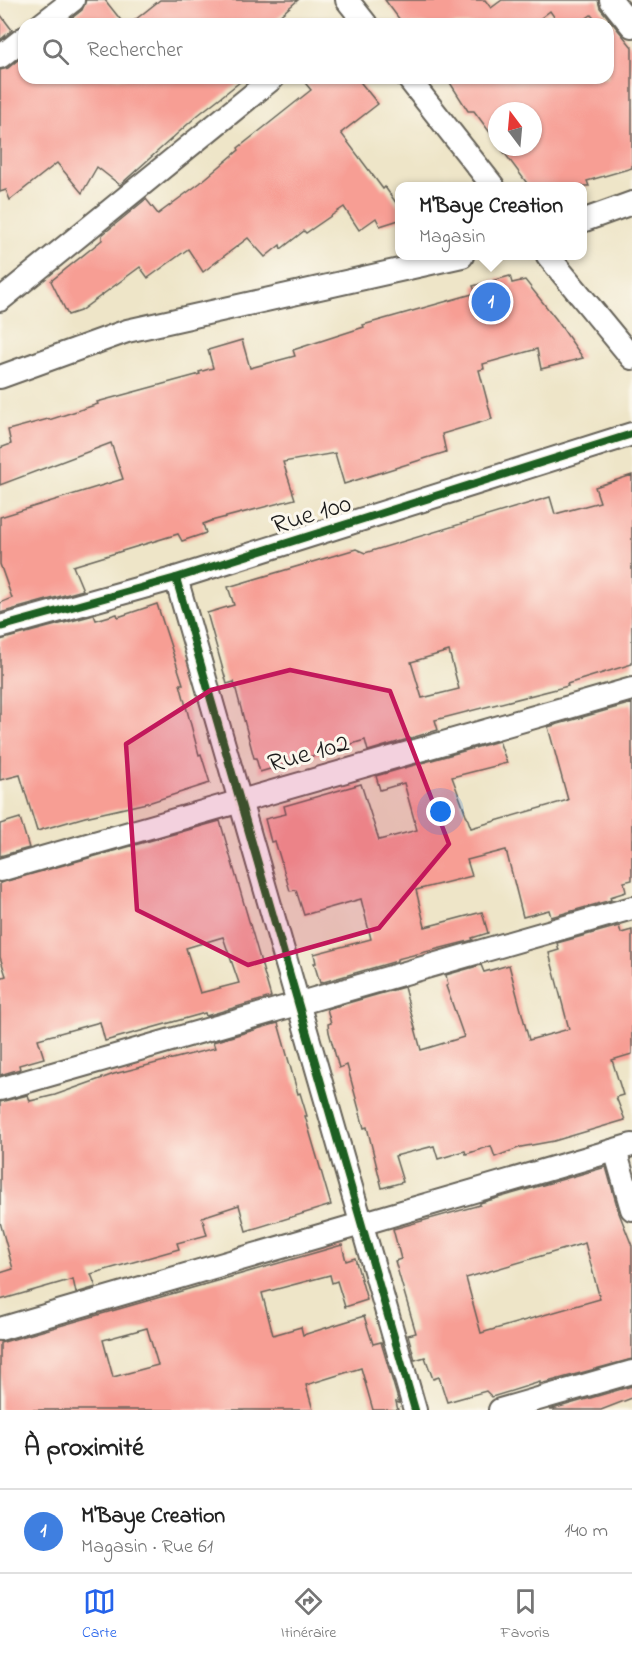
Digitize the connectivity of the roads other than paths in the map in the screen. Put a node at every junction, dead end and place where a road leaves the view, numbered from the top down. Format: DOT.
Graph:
graph roads {
  1 [pos="73,0"];
  2 [pos="611,0"];
  3 [pos="50,18"];
  4 [pos="632,26"];
  5 [pos="18,43"];
  6 [pos="0,57"];
  7 [pos="266,84"];
  8 [pos="413,84"];
  9 [pos="490,182"];
  10 [pos="632,203"];
  11 [pos="587,219"];
  12 [pos="440,260"];
  13 [pos="552,260"];
  14 [pos="0,300"];
  15 [pos="632,358"];
  16 [pos="0,376"];
  17 [pos="632,434"];
  18 [pos="176,578"];
  19 [pos="0,627"];
  20 [pos="632,689"];
  21 [pos="240,801"];
  22 [pos="0,870"];
  23 [pos="632,908"];
  24 [pos="298,1004"];
  25 [pos="0,1089"];
  26 [pos="623,1147"];
  27 [pos="632,1209"];
  28 [pos="361,1224"];
  29 [pos="0,1329"];
  30 [pos="632,1372"];
  31 [pos="415,1410"];
  32 [pos="500,1410"];
  1 -- 3 [label="street"];
  2 -- 4 [label="street"];
  5 -- 6 [label="street"];
  7 -- 14 [label="street"];
  8 -- 9 [label="street"];
  10 -- 11 [label="street"];
  12 -- 16 [label="street"];
  13 -- 15 [label="street"];
  17 -- 18 [label="street, Rue 100"];
  18 -- 19 [label="street, Rue 100"];
  18 -- 21 [label="street"];
  20 -- 21 [label="street, Rue 102"];
  21 -- 22 [label="street, Rue 102"];
  21 -- 24 [label="street"];
  23 -- 24 [label="street"];
  24 -- 25 [label="street"];
  24 -- 28 [label="street"];
  26 -- 27 [label="street"];
  26 -- 28 [label="street"];
  28 -- 29 [label="street"];
  28 -- 31 [label="street"];
  30 -- 32 [label="street"];
}
